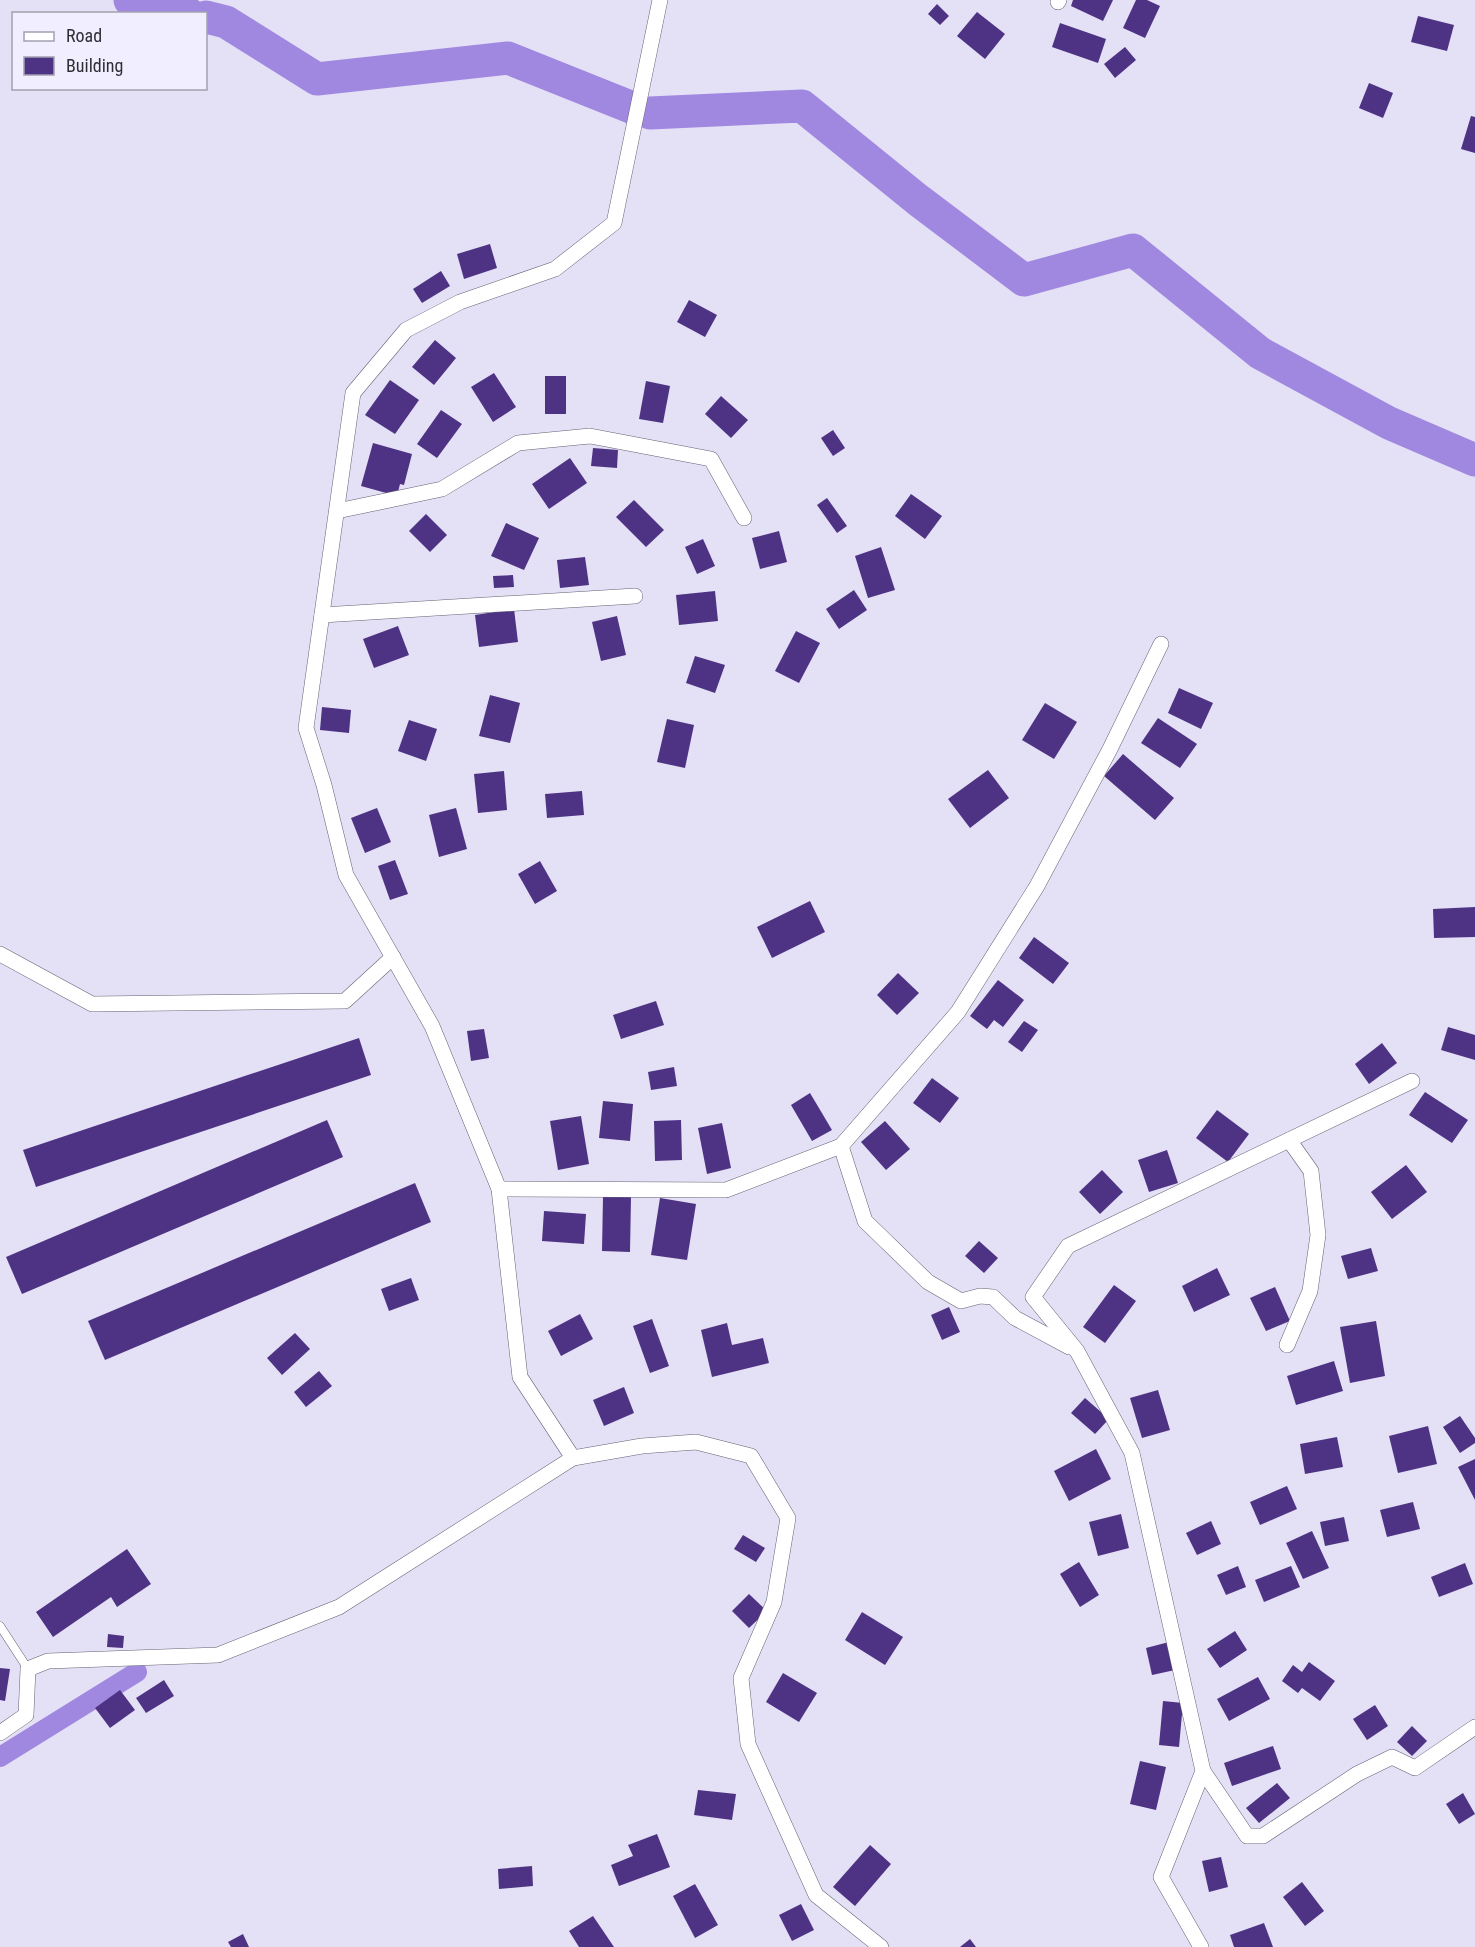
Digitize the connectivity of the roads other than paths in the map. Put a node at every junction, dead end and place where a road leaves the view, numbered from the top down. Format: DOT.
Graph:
graph roads {
  1 [pos="660,0"];
  2 [pos="337,512"];
  3 [pos="744,518"];
  4 [pos="635,596"];
  5 [pos="322,615"];
  6 [pos="1161,644"];
  7 [pos="0,954"];
  8 [pos="393,957"];
  9 [pos="1412,1081"];
  10 [pos="1289,1140"];
  11 [pos="840,1146"];
  12 [pos="499,1189"];
  13 [pos="1287,1345"];
  14 [pos="1077,1351"];
  15 [pos="573,1458"];
  16 [pos="0,1626"];
  17 [pos="28,1669"];
  18 [pos="1475,1727"];
  19 [pos="0,1733"];
  20 [pos="1203,1771"];
  21 [pos="881,1947"];
  22 [pos="1201,1947"];
  1 -- 2 [label="street"];
  2 -- 3 [label="street"];
  2 -- 5 [label="street"];
  4 -- 5 [label="street"];
  5 -- 8 [label="street"];
  6 -- 11 [label="street"];
  7 -- 8 [label="street"];
  8 -- 12 [label="street"];
  9 -- 10 [label="street"];
  10 -- 13 [label="street"];
  10 -- 14 [label="street"];
  11 -- 12 [label="street"];
  11 -- 14 [label="street"];
  12 -- 15 [label="street"];
  14 -- 20 [label="street"];
  15 -- 17 [label="street"];
  15 -- 21 [label="street"];
  16 -- 17 [label="lane"];
  17 -- 19 [label="street"];
  18 -- 20 [label="street"];
  20 -- 22 [label="street"];
}
